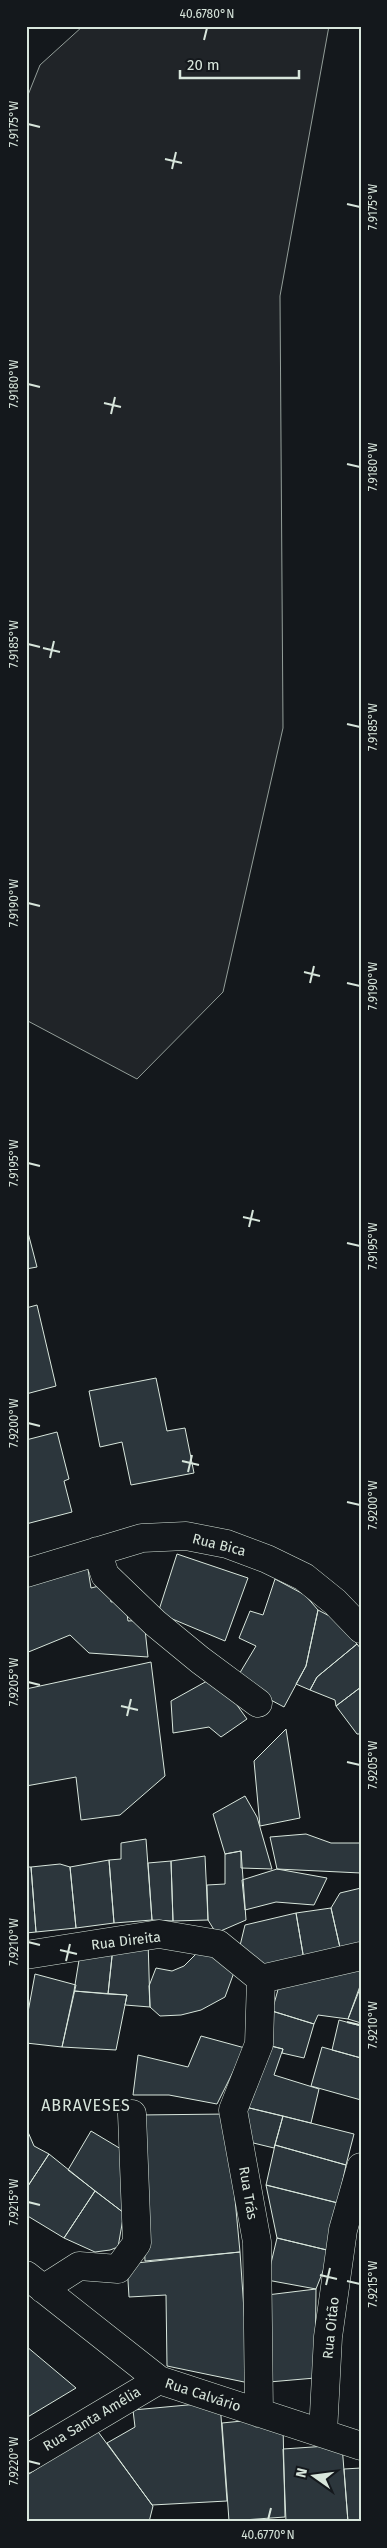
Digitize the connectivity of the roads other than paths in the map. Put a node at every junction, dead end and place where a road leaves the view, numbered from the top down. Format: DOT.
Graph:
graph roads {
  1 [pos="97,1551"];
  2 [pos="26,1573"];
  3 [pos="361,1629"];
  4 [pos="258,1703"];
  5 [pos="26,1955"];
  6 [pos="361,1956"];
  7 [pos="261,1979"];
  8 [pos="132,2114"];
  9 [pos="361,2167"];
  10 [pos="35,2282"];
  11 [pos="159,2380"];
  12 [pos="259,2413"];
  13 [pos="323,2433"];
  14 [pos="361,2446"];
  15 [pos="26,2459"];
  1 -- 2 [label="street, Rua Bica"];
  1 -- 3 [label="street, Rua Bica"];
  1 -- 4 [label="street"];
  5 -- 7 [label="street, Rua Direita"];
  6 -- 7 [label="street"];
  7 -- 12 [label="street, Rua Trás"];
  8 -- 10 [label="street"];
  9 -- 13 [label="street, Rua Oitão"];
  10 -- 11 [label="street, Rua Calvário"];
  11 -- 12 [label="street, Rua Calvário"];
  11 -- 15 [label="street, Rua Santa Amélia"];
  12 -- 13 [label="street, Rua Calvário"];
  13 -- 14 [label="street, Rua Calvário"];
}
